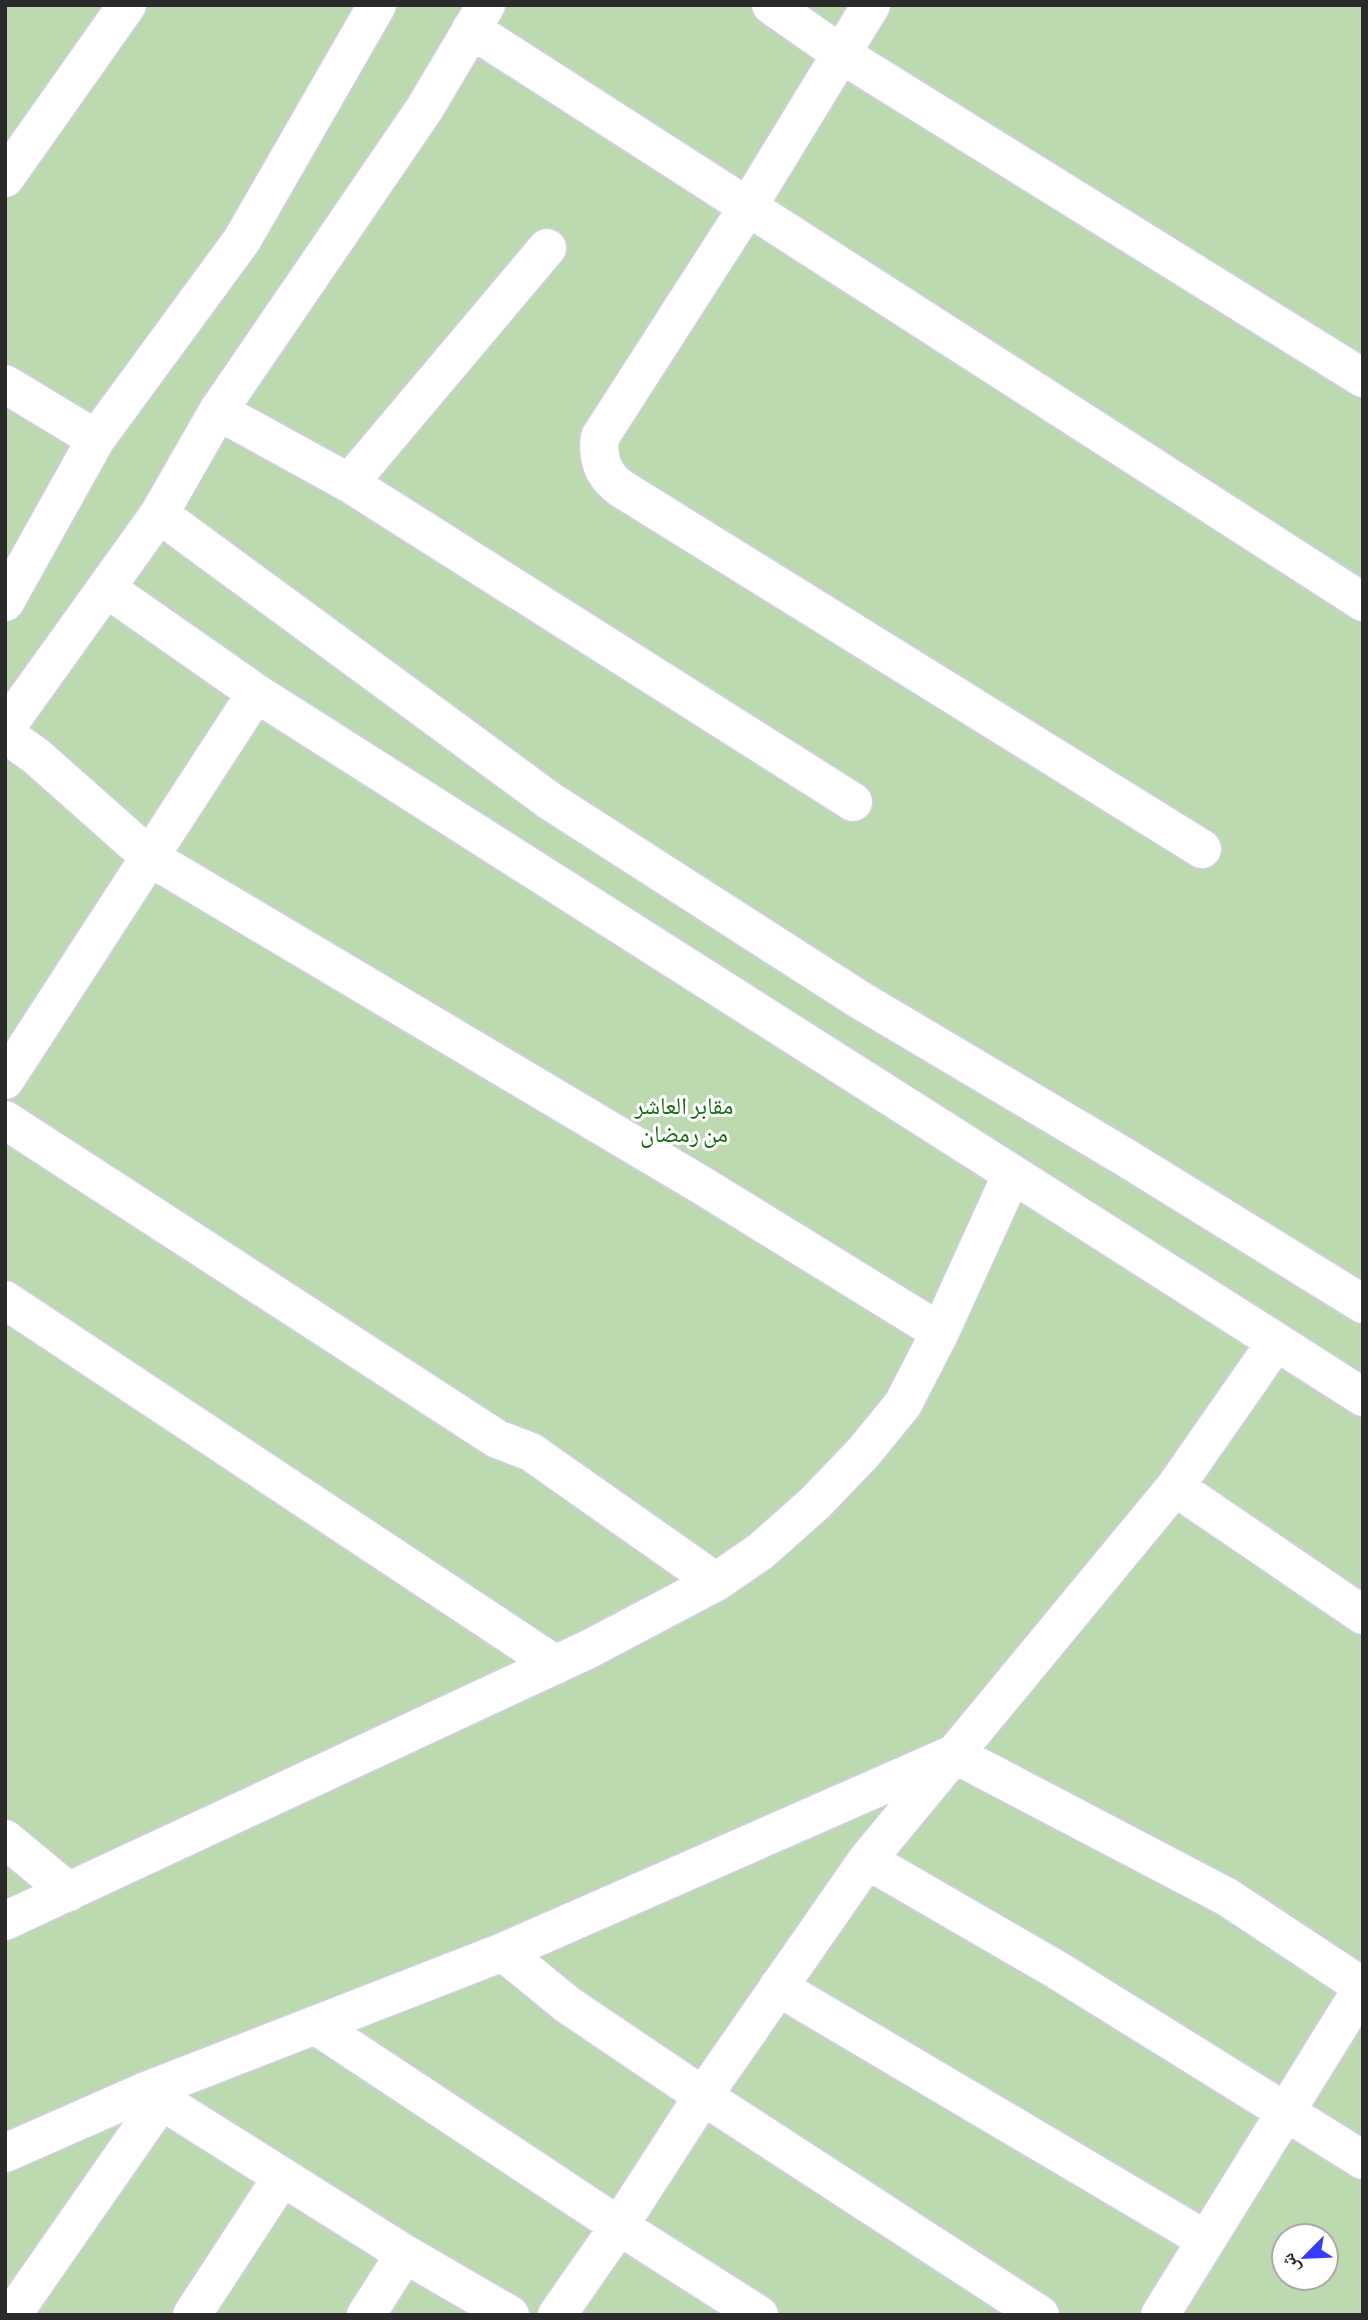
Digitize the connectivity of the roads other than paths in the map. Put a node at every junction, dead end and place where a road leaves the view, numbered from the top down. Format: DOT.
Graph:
graph roads {
  1 [pos="127,5"];
  2 [pos="377,5"];
  3 [pos="771,5"];
  4 [pos="871,5"];
  5 [pos="478,17"];
  6 [pos="841,54"];
  7 [pos="5,178"];
  8 [pos="747,208"];
  9 [pos="547,248"];
  10 [pos="1363,378"];
  11 [pos="5,384"];
  12 [pos="218,411"];
  13 [pos="96,439"];
  14 [pos="349,483"];
  15 [pos="159,514"];
  16 [pos="106,589"];
  17 [pos="1360,595"];
  18 [pos="5,602"];
  19 [pos="256,693"];
  20 [pos="5,732"];
  21 [pos="853,802"];
  22 [pos="1202,849"];
  23 [pos="151,858"];
  24 [pos="5,1080"];
  25 [pos="5,1120"];
  26 [pos="1012,1174"];
  27 [pos="5,1300"];
  28 [pos="1363,1304"];
  29 [pos="940,1332"];
  30 [pos="1276,1342"];
  31 [pos="1363,1397"];
  32 [pos="1175,1487"];
  33 [pos="716,1582"];
  34 [pos="1363,1615"];
  35 [pos="556,1665"];
  36 [pos="954,1754"];
  37 [pos="5,1839"];
  38 [pos="867,1860"];
  39 [pos="69,1892"];
  40 [pos="5,1922"];
  41 [pos="503,1952"];
  42 [pos="778,1987"];
  43 [pos="1363,1987"];
  44 [pos="315,2025"];
  45 [pos="153,2096"];
  46 [pos="703,2096"];
  47 [pos="1285,2111"];
  48 [pos="5,2153"];
  49 [pos="1363,2160"];
  50 [pos="282,2177"];
  51 [pos="619,2226"];
  52 [pos="1206,2240"];
  53 [pos="405,2254"];
  54 [pos="12,2315"];
  55 [pos="192,2315"];
  56 [pos="366,2315"];
  57 [pos="510,2315"];
  58 [pos="558,2315"];
  59 [pos="760,2315"];
  60 [pos="1040,2315"];
  61 [pos="1160,2315"];
  1 -- 7 [label="lane"];
  2 -- 13 [label="lane"];
  3 -- 6 [label="lane"];
  4 -- 6 [label="lane"];
  5 -- 8 [label="lane"];
  5 -- 12 [label="lane"];
  6 -- 8 [label="lane"];
  6 -- 10 [label="lane"];
  8 -- 17 [label="lane"];
  8 -- 22 [label="lane"];
  9 -- 14 [label="lane"];
  11 -- 13 [label="lane"];
  12 -- 14 [label="lane"];
  12 -- 15 [label="lane"];
  13 -- 18 [label="lane"];
  14 -- 21 [label="lane"];
  15 -- 16 [label="lane"];
  15 -- 28 [label="lane"];
  16 -- 19 [label="lane"];
  16 -- 20 [label="lane"];
  19 -- 23 [label="lane"];
  19 -- 26 [label="lane"];
  20 -- 23 [label="lane"];
  23 -- 24 [label="lane"];
  23 -- 29 [label="lane"];
  25 -- 33 [label="lane"];
  26 -- 29 [label="lane"];
  26 -- 30 [label="lane"];
  27 -- 35 [label="lane"];
  29 -- 33 [label="lane"];
  30 -- 31 [label="lane"];
  30 -- 32 [label="lane"];
  32 -- 34 [label="lane"];
  32 -- 36 [label="lane"];
  33 -- 35 [label="lane"];
  35 -- 39 [label="lane"];
  36 -- 38 [label="lane"];
  36 -- 41 [label="lane"];
  36 -- 43 [label="lane"];
  37 -- 39 [label="lane"];
  38 -- 42 [label="lane"];
  38 -- 47 [label="lane"];
  39 -- 40 [label="lane"];
  41 -- 44 [label="lane"];
  41 -- 46 [label="lane"];
  42 -- 46 [label="lane"];
  42 -- 52 [label="lane"];
  43 -- 47 [label="lane"];
  44 -- 45 [label="lane"];
  44 -- 51 [label="lane"];
  45 -- 48 [label="lane"];
  45 -- 50 [label="lane"];
  45 -- 54 [label="lane"];
  46 -- 51 [label="lane"];
  46 -- 60 [label="lane"];
  47 -- 49 [label="lane"];
  47 -- 52 [label="lane"];
  50 -- 53 [label="lane"];
  50 -- 55 [label="lane"];
  51 -- 58 [label="lane"];
  51 -- 59 [label="lane"];
  52 -- 61 [label="lane"];
  53 -- 56 [label="lane"];
  53 -- 57 [label="lane"];
}
